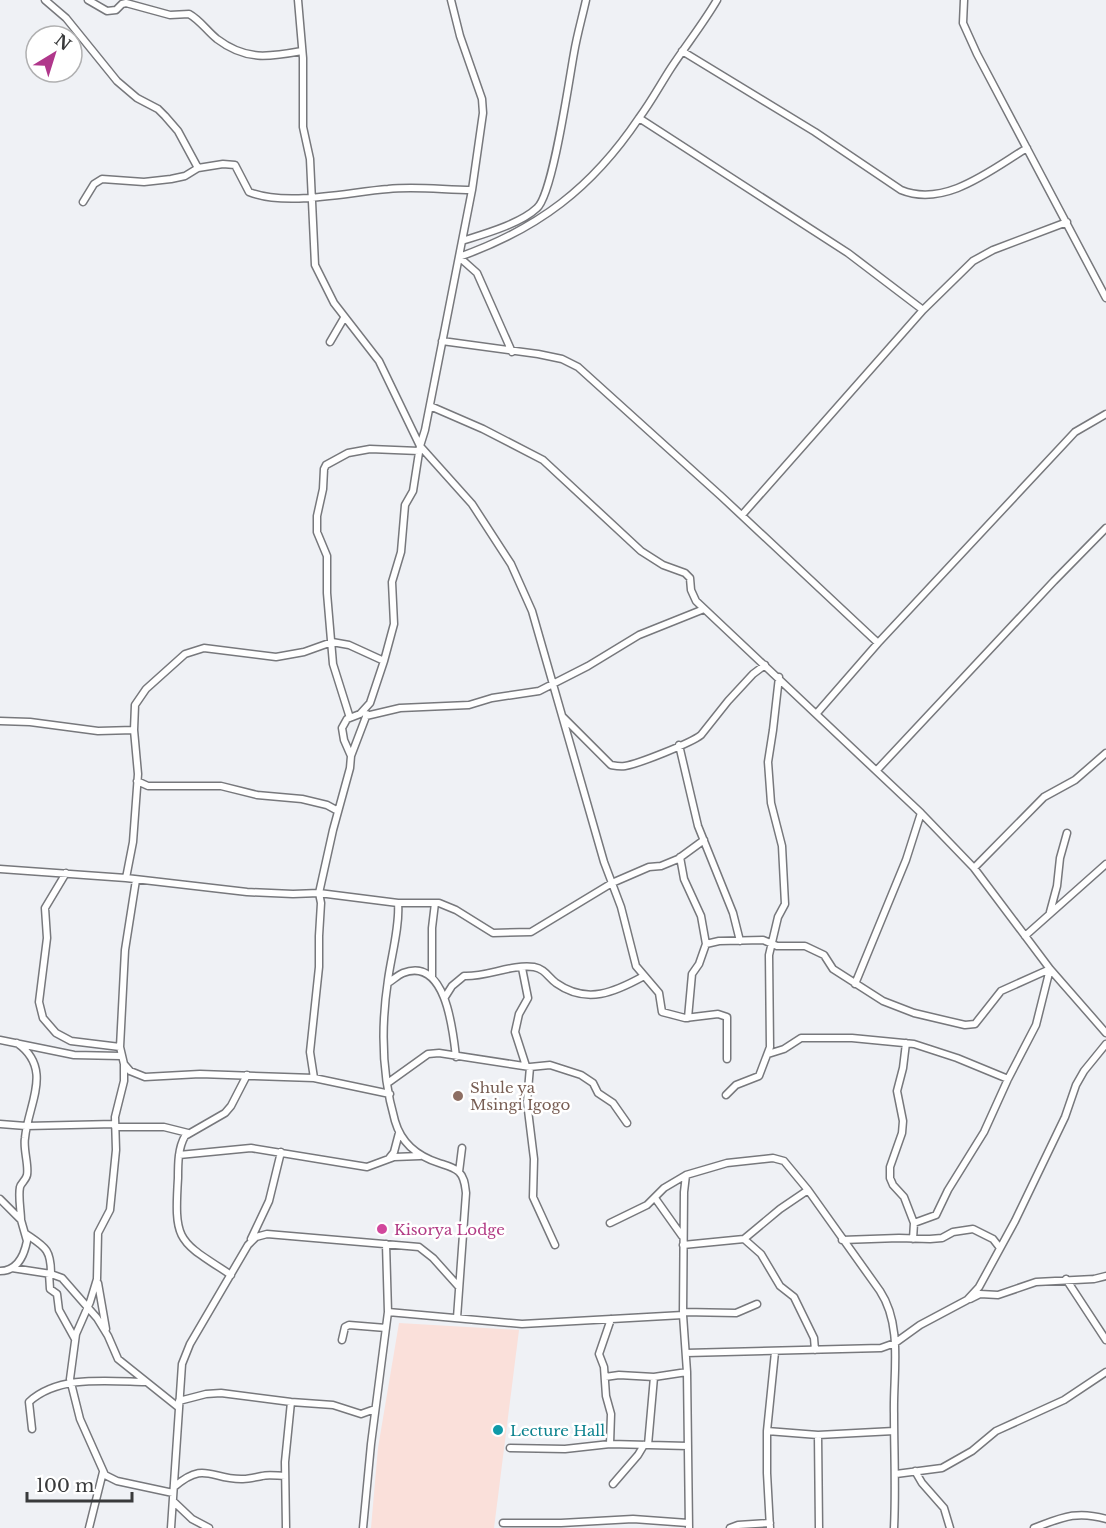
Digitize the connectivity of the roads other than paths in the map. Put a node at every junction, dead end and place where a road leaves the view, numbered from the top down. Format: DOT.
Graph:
graph roads {
  1 [pos="45,0"];
  2 [pos="88,0"];
  3 [pos="298,0"];
  4 [pos="451,0"];
  5 [pos="586,0"];
  6 [pos="717,0"];
  7 [pos="964,0"];
  8 [pos="302,51"];
  9 [pos="682,51"];
  10 [pos="639,118"];
  11 [pos="1027,148"];
  12 [pos="198,168"];
  13 [pos="472,190"];
  14 [pos="313,198"];
  15 [pos="84,202"];
  16 [pos="1067,222"];
  17 [pos="462,241"];
  18 [pos="459,257"];
  19 [pos="1106,298"];
  20 [pos="923,310"];
  21 [pos="344,318"];
  22 [pos="442,341"];
  23 [pos="330,342"];
  24 [pos="512,352"];
  25 [pos="430,406"];
  26 [pos="1106,414"];
  27 [pos="419,448"];
  28 [pos="742,515"];
  29 [pos="1106,528"];
  30 [pos="704,609"];
  31 [pos="331,643"];
  32 [pos="878,643"];
  33 [pos="384,661"];
  34 [pos="765,665"];
  35 [pos="779,677"];
  36 [pos="553,685"];
  37 [pos="370,704"];
  38 [pos="817,714"];
  39 [pos="366,716"];
  40 [pos="562,716"];
  41 [pos="350,718"];
  42 [pos="0,721"];
  43 [pos="134,730"];
  44 [pos="679,745"];
  45 [pos="1106,753"];
  46 [pos="351,756"];
  47 [pos="877,770"];
  48 [pos="137,781"];
  49 [pos="338,811"];
  50 [pos="921,813"];
  51 [pos="1067,833"];
  52 [pos="704,840"];
  53 [pos="680,857"];
  54 [pos="1106,864"];
  55 [pos="974,868"];
  56 [pos="0,869"];
  57 [pos="66,873"];
  58 [pos="126,879"];
  59 [pos="136,880"];
  60 [pos="612,883"];
  61 [pos="319,893"];
  62 [pos="398,903"];
  63 [pos="435,903"];
  64 [pos="1049,913"];
  65 [pos="1025,936"];
  66 [pos="740,941"];
  67 [pos="706,944"];
  68 [pos="771,944"];
  69 [pos="522,968"];
  70 [pos="1050,969"];
  71 [pos="644,976"];
  72 [pos="432,977"];
  73 [pos="387,983"];
  74 [pos="855,984"];
  75 [pos="438,986"];
  76 [pos="452,986"];
  77 [pos="445,997"];
  78 [pos="688,1018"];
  79 [pos="1106,1033"];
  80 [pos="0,1040"];
  81 [pos="17,1043"];
  82 [pos="906,1043"];
  83 [pos="1106,1044"];
  84 [pos="120,1047"];
  85 [pos="768,1054"];
  86 [pos="121,1056"];
  87 [pos="456,1057"];
  88 [pos="727,1059"];
  89 [pos="124,1064"];
  90 [pos="528,1066"];
  91 [pos="247,1075"];
  92 [pos="314,1078"];
  93 [pos="1008,1079"];
  94 [pos="389,1082"];
  95 [pos="390,1094"];
  96 [pos="726,1095"];
  97 [pos="627,1123"];
  98 [pos="0,1124"];
  99 [pos="26,1126"];
  100 [pos="115,1126"];
  101 [pos="188,1133"];
  102 [pos="399,1133"];
  103 [pos="462,1148"];
  104 [pos="281,1152"];
  105 [pos="179,1155"];
  106 [pos="422,1156"];
  107 [pos="387,1160"];
  108 [pos="459,1172"];
  109 [pos="686,1175"];
  110 [pos="808,1190"];
  111 [pos="655,1198"];
  112 [pos="0,1199"];
  113 [pos="21,1220"];
  114 [pos="610,1223"];
  115 [pos="914,1223"];
  116 [pos="26,1234"];
  117 [pos="683,1237"];
  118 [pos="744,1239"];
  119 [pos="913,1239"];
  120 [pos="842,1240"];
  121 [pos="386,1244"];
  122 [pos="248,1245"];
  123 [pos="555,1245"];
  124 [pos="683,1245"];
  125 [pos="1000,1248"];
  126 [pos="12,1268"];
  127 [pos="0,1271"];
  128 [pos="50,1274"];
  129 [pos="231,1275"];
  130 [pos="1106,1276"];
  131 [pos="97,1279"];
  132 [pos="1066,1279"];
  133 [pos="459,1287"];
  134 [pos="967,1300"];
  135 [pos="757,1304"];
  136 [pos="88,1307"];
  137 [pos="388,1312"];
  138 [pos="683,1313"];
  139 [pos="457,1318"];
  140 [pos="611,1319"];
  141 [pos="386,1328"];
  142 [pos="108,1336"];
  143 [pos="75,1339"];
  144 [pos="342,1340"];
  145 [pos="1106,1340"];
  146 [pos="895,1343"];
  147 [pos="815,1350"];
  148 [pos="776,1352"];
  149 [pos="686,1353"];
  150 [pos="687,1372"];
  151 [pos="1106,1372"];
  152 [pos="605,1377"];
  153 [pos="654,1377"];
  154 [pos="145,1382"];
  155 [pos="71,1383"];
  156 [pos="291,1402"];
  157 [pos="178,1404"];
  158 [pos="375,1409"];
  159 [pos="32,1429"];
  160 [pos="767,1431"];
  161 [pos="894,1431"];
  162 [pos="818,1435"];
  163 [pos="610,1444"];
  164 [pos="646,1445"];
  165 [pos="688,1446"];
  166 [pos="510,1448"];
  167 [pos="915,1471"];
  168 [pos="103,1472"];
  169 [pos="896,1474"];
  170 [pos="285,1476"];
  171 [pos="613,1484"];
  172 [pos="173,1490"];
  173 [pos="173,1501"];
  174 [pos="1106,1519"];
  175 [pos="604,1520"];
  176 [pos="503,1523"];
  177 [pos="689,1526"];
  178 [pos="770,1526"];
  179 [pos="204,1527"];
  180 [pos="89,1528"];
  181 [pos="171,1528"];
  182 [pos="286,1528"];
  183 [pos="363,1528"];
  184 [pos="604,1528"];
  185 [pos="730,1528"];
  186 [pos="819,1528"];
  187 [pos="894,1528"];
  188 [pos="950,1528"];
  189 [pos="1034,1528"];
  1 -- 12 [label="street"];
  2 -- 8 [label="street"];
  3 -- 8 [label="street"];
  4 -- 13 [label="street"];
  5 -- 17 [label="street"];
  6 -- 9 [label="street"];
  7 -- 11 [label="street"];
  8 -- 14 [label="street"];
  9 -- 10 [label="street"];
  9 -- 11 [label="street"];
  10 -- 18 [label="street"];
  10 -- 20 [label="street"];
  11 -- 16 [label="street"];
  12 -- 14 [label="street"];
  12 -- 15 [label="street"];
  13 -- 14 [label="street"];
  13 -- 17 [label="street"];
  14 -- 21 [label="street"];
  16 -- 19 [label="street"];
  16 -- 20 [label="street"];
  17 -- 18 [label="street"];
  18 -- 22 [label="street"];
  18 -- 24 [label="street"];
  20 -- 28 [label="street"];
  21 -- 23 [label="street"];
  21 -- 27 [label="street"];
  22 -- 24 [label="street"];
  22 -- 25 [label="street"];
  24 -- 28 [label="street"];
  25 -- 27 [label="street"];
  25 -- 30 [label="street"];
  26 -- 32 [label="street"];
  27 -- 31 [label="street"];
  27 -- 33 [label="street"];
  27 -- 36 [label="street"];
  28 -- 32 [label="street"];
  29 -- 47 [label="street"];
  30 -- 34 [label="street"];
  30 -- 36 [label="street"];
  31 -- 33 [label="street"];
  31 -- 41 [label="street"];
  31 -- 43 [label="street"];
  32 -- 38 [label="street"];
  33 -- 37 [label="street"];
  34 -- 35 [label="street"];
  34 -- 44 [label="street"];
  35 -- 38 [label="street"];
  35 -- 68 [label="street"];
  36 -- 39 [label="street"];
  36 -- 40 [label="street"];
  37 -- 39 [label="street"];
  37 -- 41 [label="street"];
  38 -- 47 [label="street"];
  39 -- 46 [label="street"];
  40 -- 44 [label="street"];
  40 -- 60 [label="street"];
  41 -- 46 [label="street"];
  42 -- 43 [label="street"];
  43 -- 48 [label="street"];
  44 -- 52 [label="street"];
  45 -- 55 [label="street"];
  46 -- 49 [label="street"];
  47 -- 50 [label="street"];
  48 -- 49 [label="street"];
  48 -- 58 [label="street"];
  49 -- 61 [label="street"];
  50 -- 55 [label="street"];
  50 -- 74 [label="street"];
  51 -- 64 [label="street"];
  52 -- 53 [label="street"];
  52 -- 66 [label="street"];
  53 -- 60 [label="street"];
  53 -- 67 [label="street"];
  54 -- 64 [label="street"];
  55 -- 65 [label="street"];
  56 -- 57 [label="street"];
  57 -- 58 [label="street"];
  57 -- 84 [label="street"];
  58 -- 59 [label="street"];
  59 -- 61 [label="street"];
  59 -- 84 [label="street"];
  60 -- 63 [label="street"];
  60 -- 71 [label="street"];
  61 -- 62 [label="street"];
  61 -- 92 [label="street"];
  62 -- 63 [label="street"];
  62 -- 73 [label="street"];
  63 -- 72 [label="street"];
  64 -- 65 [label="street"];
  65 -- 70 [label="street"];
  66 -- 67 [label="street"];
  66 -- 68 [label="street"];
  67 -- 78 [label="street"];
  68 -- 74 [label="street"];
  68 -- 85 [label="street"];
  69 -- 71 [label="street"];
  69 -- 76 [label="street"];
  69 -- 90 [label="street"];
  70 -- 74 [label="street"];
  70 -- 79 [label="street"];
  70 -- 93 [label="street"];
  71 -- 78 [label="street"];
  72 -- 73 [label="street"];
  72 -- 75 [label="street"];
  73 -- 94 [label="street"];
  75 -- 76 [label="street"];
  75 -- 77 [label="street"];
  76 -- 77 [label="street"];
  77 -- 87 [label="street"];
  78 -- 88 [label="street"];
  80 -- 81 [label="street"];
  81 -- 86 [label="street"];
  81 -- 99 [label="street"];
  82 -- 85 [label="street"];
  82 -- 93 [label="street"];
  82 -- 115 [label="street"];
  83 -- 125 [label="street"];
  84 -- 86 [label="street"];
  85 -- 96 [label="street"];
  86 -- 89 [label="street"];
  87 -- 90 [label="street"];
  87 -- 94 [label="street"];
  89 -- 91 [label="street"];
  89 -- 100 [label="street"];
  90 -- 97 [label="street"];
  90 -- 123 [label="street"];
  91 -- 92 [label="street"];
  91 -- 101 [label="street"];
  92 -- 95 [label="street"];
  93 -- 115 [label="street"];
  94 -- 95 [label="street"];
  95 -- 102 [label="street"];
  98 -- 99 [label="street"];
  99 -- 100 [label="street"];
  99 -- 113 [label="street"];
  100 -- 101 [label="street"];
  100 -- 131 [label="street"];
  101 -- 105 [label="street"];
  102 -- 106 [label="street"];
  102 -- 107 [label="street"];
  103 -- 108 [label="street"];
  104 -- 105 [label="street"];
  104 -- 107 [label="street"];
  104 -- 122 [label="street"];
  105 -- 129 [label="street"];
  106 -- 107 [label="street"];
  106 -- 108 [label="street"];
  108 -- 133 [label="street"];
  109 -- 110 [label="street"];
  109 -- 111 [label="street"];
  109 -- 117 [label="street"];
  110 -- 118 [label="street"];
  110 -- 120 [label="street"];
  111 -- 114 [label="street"];
  111 -- 117 [label="street"];
  112 -- 113 [label="street"];
  113 -- 116 [label="street"];
  115 -- 119 [label="street"];
  116 -- 126 [label="street"];
  116 -- 128 [label="street"];
  117 -- 124 [label="street"];
  118 -- 124 [label="street"];
  118 -- 147 [label="street"];
  119 -- 120 [label="street"];
  119 -- 125 [label="street"];
  120 -- 146 [label="street"];
  121 -- 122 [label="street"];
  121 -- 133 [label="street"];
  121 -- 137 [label="street"];
  122 -- 129 [label="street"];
  124 -- 138 [label="street"];
  125 -- 134 [label="street"];
  126 -- 127 [label="street"];
  126 -- 128 [label="street"];
  128 -- 136 [label="street"];
  128 -- 143 [label="street"];
  129 -- 157 [label="street"];
  130 -- 132 [label="street"];
  131 -- 136 [label="street"];
  131 -- 142 [label="street"];
  132 -- 134 [label="street"];
  132 -- 145 [label="street"];
  133 -- 139 [label="street"];
  134 -- 146 [label="street"];
  135 -- 138 [label="street"];
  136 -- 142 [label="street"];
  136 -- 143 [label="street"];
  137 -- 139 [label="street"];
  137 -- 141 [label="street"];
  138 -- 140 [label="street"];
  138 -- 149 [label="street"];
  139 -- 140 [label="street"];
  140 -- 152 [label="street"];
  141 -- 144 [label="street"];
  141 -- 158 [label="street"];
  142 -- 154 [label="street"];
  143 -- 155 [label="street"];
  146 -- 147 [label="street"];
  146 -- 161 [label="street"];
  147 -- 148 [label="street"];
  148 -- 149 [label="street"];
  148 -- 160 [label="street"];
  149 -- 150 [label="street"];
  150 -- 153 [label="street"];
  150 -- 165 [label="street"];
  151 -- 167 [label="street"];
  152 -- 153 [label="street"];
  152 -- 163 [label="street"];
  153 -- 164 [label="street"];
  154 -- 155 [label="street"];
  154 -- 157 [label="street"];
  155 -- 159 [label="street"];
  155 -- 168 [label="street"];
  156 -- 157 [label="street"];
  156 -- 158 [label="street"];
  156 -- 170 [label="street"];
  157 -- 172 [label="street"];
  158 -- 183 [label="street"];
  160 -- 162 [label="street"];
  160 -- 178 [label="street"];
  161 -- 162 [label="street"];
  161 -- 169 [label="street"];
  162 -- 186 [label="street"];
  163 -- 164 [label="street"];
  163 -- 166 [label="street"];
  164 -- 165 [label="street"];
  164 -- 171 [label="street"];
  165 -- 177 [label="street"];
  167 -- 169 [label="street"];
  167 -- 188 [label="street"];
  168 -- 172 [label="street"];
  168 -- 180 [label="street"];
  169 -- 187 [label="street"];
  170 -- 172 [label="street"];
  170 -- 182 [label="street"];
  172 -- 173 [label="street"];
  173 -- 179 [label="street"];
  173 -- 181 [label="street"];
  174 -- 189 [label="street"];
  175 -- 176 [label="street"];
  175 -- 177 [label="street"];
  175 -- 184 [label="street"];
  178 -- 185 [label="street"];
}
